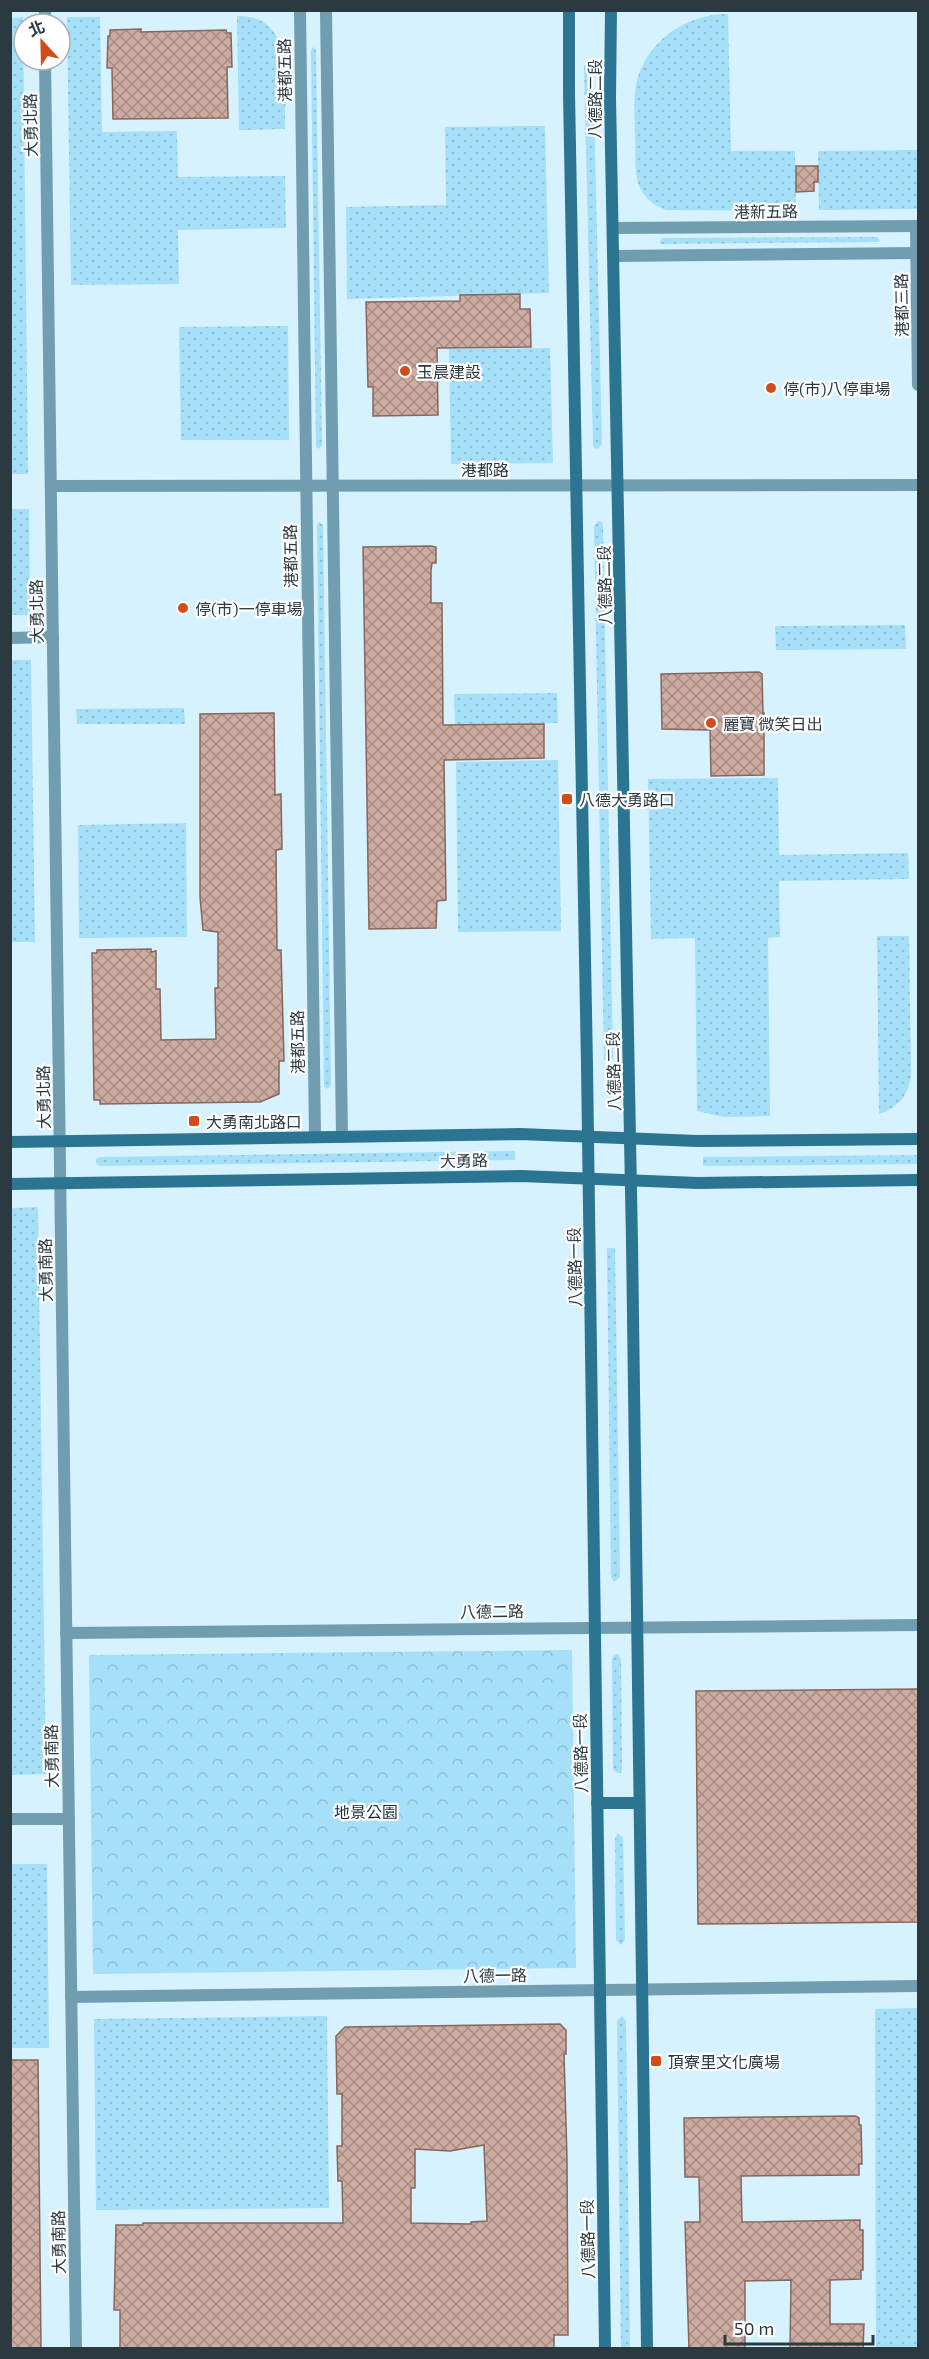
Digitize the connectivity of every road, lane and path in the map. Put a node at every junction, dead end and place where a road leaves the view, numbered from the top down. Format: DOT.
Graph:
graph roads {
  1 [pos="300,10"];
  2 [pos="326,10"];
  3 [pos="569,10"];
  4 [pos="611,10"];
  5 [pos="45,72"];
  6 [pos="917,226"];
  7 [pos="613,228"];
  8 [pos="918,253"];
  9 [pos="614,256"];
  10 [pos="918,385"];
  11 [pos="918,485"];
  12 [pos="51,486"];
  13 [pos="306,486"];
  14 [pos="333,486"];
  15 [pos="577,486"];
  16 [pos="619,486"];
  17 [pos="53,637"];
  18 [pos="10,638"];
  19 [pos="315,1137"];
  20 [pos="342,1137"];
  21 [pos="588,1137"];
  22 [pos="630,1138"];
  23 [pos="918,1139"];
  24 [pos="60,1141"];
  25 [pos="10,1142"];
  26 [pos="589,1158"];
  27 [pos="60,1162"];
  28 [pos="589,1179"];
  29 [pos="631,1180"];
  30 [pos="918,1180"];
  31 [pos="60,1183"];
  32 [pos="10,1184"];
  33 [pos="918,1624"];
  34 [pos="595,1627"];
  35 [pos="637,1627"];
  36 [pos="66,1633"];
  37 [pos="597,1803"];
  38 [pos="639,1803"];
  39 [pos="69,1819"];
  40 [pos="10,1820"];
  41 [pos="918,1986"];
  42 [pos="600,1990"];
  43 [pos="642,1990"];
  44 [pos="71,1997"];
  45 [pos="76,2349"];
  46 [pos="605,2349"];
  47 [pos="647,2349"];
  1 -- 13 [label="street, 港都五路"];
  2 -- 14 [label="street"];
  3 -- 15 [label="street, 八德路二段"];
  4 -- 7 [label="street, 八德路二段"];
  5 -- 12 [label="street, 大勇北路"];
  6 -- 7 [label="street, 港新五路"];
  6 -- 8 [label="street, 港都三路"];
  7 -- 9 [label="street, 八德路二段"];
  8 -- 9 [label="street"];
  8 -- 10 [label="street, 港都三路"];
  9 -- 16 [label="street, 八德路二段"];
  11 -- 16 [label="street, 港都路"];
  12 -- 13 [label="street, 港都路"];
  12 -- 17 [label="street, 大勇北路"];
  13 -- 14 [label="street, 港都路"];
  13 -- 19 [label="street, 港都五路"];
  14 -- 15 [label="street, 港都路"];
  14 -- 20 [label="street"];
  15 -- 16 [label="street, 港都路"];
  15 -- 21 [label="street, 八德路二段"];
  16 -- 22 [label="street, 八德路二段"];
  17 -- 18 [label="street"];
  17 -- 24 [label="street, 大勇北路"];
  19 -- 20 [label="street, 大勇路"];
  19 -- 24 [label="street, 大勇路"];
  20 -- 21 [label="street, 大勇路"];
  21 -- 22 [label="street, 大勇路"];
  21 -- 26 [label="street, 八德路二段"];
  22 -- 23 [label="street, 大勇路"];
  22 -- 29 [label="street, 八德路二段"];
  24 -- 25 [label="street, 大勇路"];
  24 -- 27 [label="street, 大勇北路"];
  26 -- 28 [label="street, 八德路一段"];
  27 -- 31 [label="street, 大勇南路"];
  28 -- 29 [label="street, 大勇路"];
  28 -- 31 [label="street, 大勇路"];
  28 -- 34 [label="street, 八德路一段"];
  29 -- 30 [label="street, 大勇路"];
  29 -- 35 [label="street"];
  31 -- 32 [label="street, 大勇路"];
  31 -- 36 [label="street, 大勇南路"];
  33 -- 35 [label="street, 八德二路"];
  34 -- 35 [label="street, 八德二路"];
  34 -- 36 [label="street, 八德二路"];
  34 -- 37 [label="street, 八德路一段"];
  35 -- 38 [label="street"];
  36 -- 39 [label="street, 大勇南路"];
  37 -- 38 [label="street"];
  37 -- 42 [label="street, 八德路一段"];
  38 -- 43 [label="street"];
  39 -- 40 [label="street"];
  39 -- 44 [label="street, 大勇南路"];
  41 -- 43 [label="street, 八德一路"];
  42 -- 43 [label="street, 八德一路"];
  42 -- 44 [label="street, 八德一路"];
  42 -- 46 [label="street, 八德路一段"];
  43 -- 47 [label="street"];
  44 -- 45 [label="street, 大勇南路"];
}
